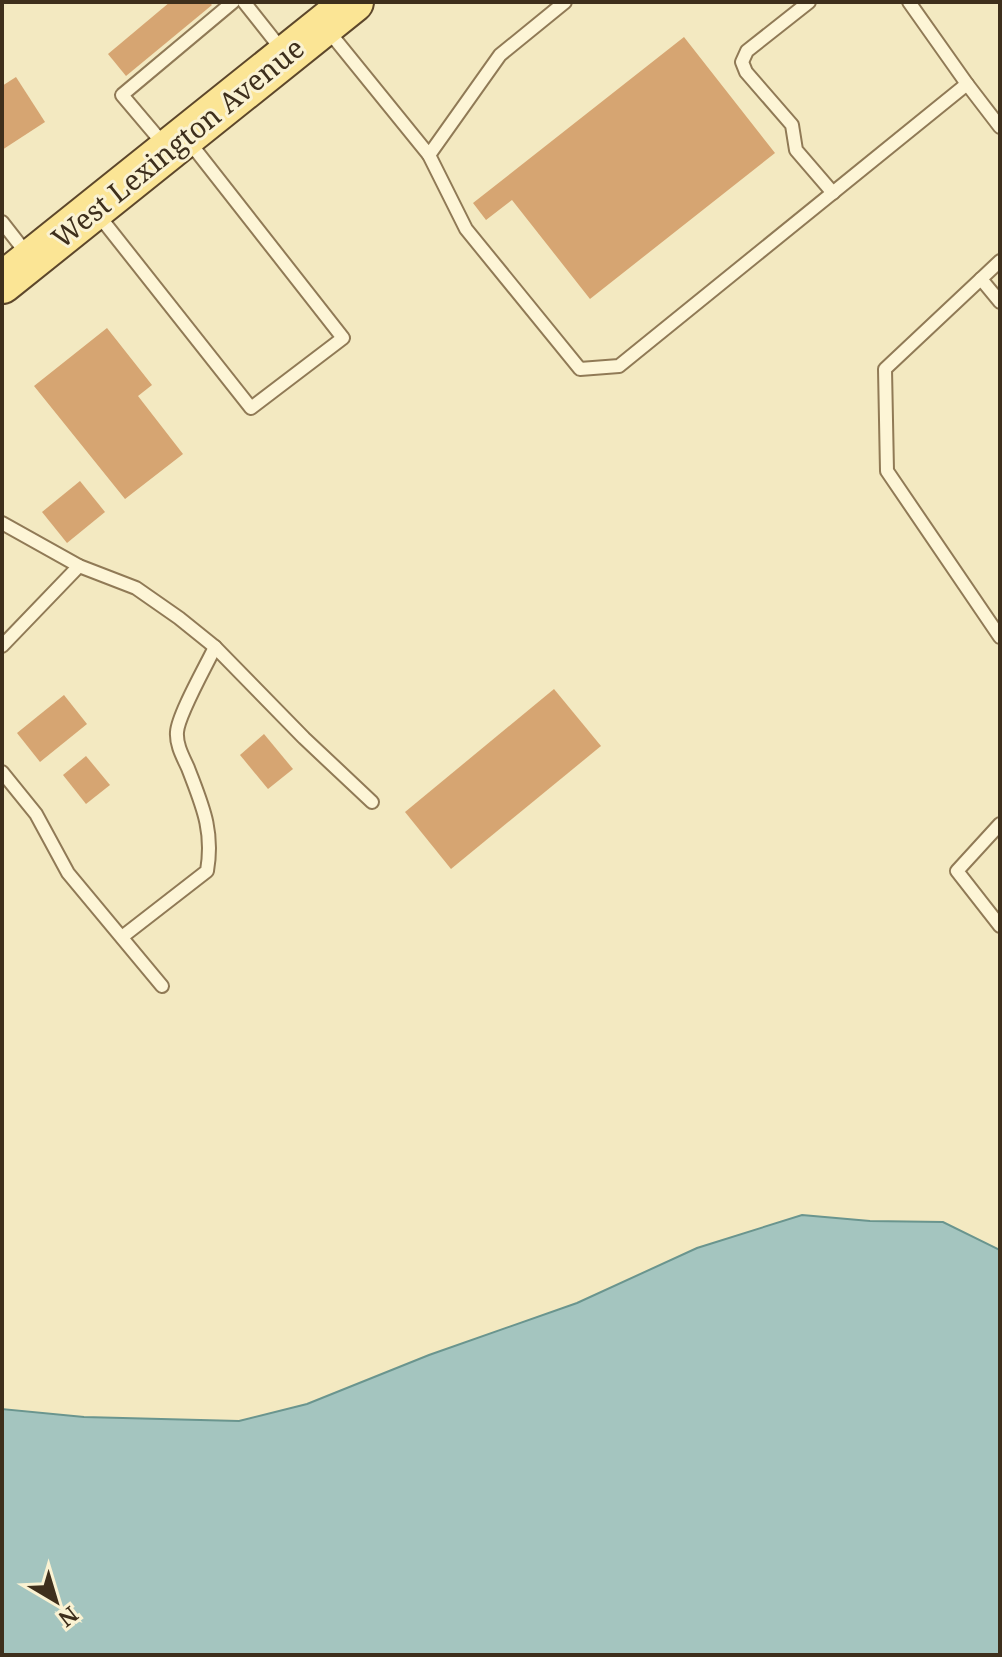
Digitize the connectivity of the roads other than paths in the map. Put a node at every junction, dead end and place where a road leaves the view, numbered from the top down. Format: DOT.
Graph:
graph roads {
  1 [pos="233,2"];
  2 [pos="244,2"];
  3 [pos="565,2"];
  4 [pos="809,2"];
  5 [pos="909,2"];
  6 [pos="345,8"];
  7 [pos="286,56"];
  8 [pos="967,84"];
  9 [pos="1000,127"];
  10 [pos="177,143"];
  11 [pos="429,155"];
  12 [pos="833,193"];
  13 [pos="94,210"];
  14 [pos="2,222"];
  15 [pos="1000,261"];
  16 [pos="16,272"];
  17 [pos="981,279"];
  18 [pos="1000,302"];
  19 [pos="2,523"];
  20 [pos="79,566"];
  21 [pos="1000,637"];
  22 [pos="2,646"];
  23 [pos="215,647"];
  24 [pos="2,772"];
  25 [pos="372,802"];
  26 [pos="1000,824"];
  27 [pos="1000,926"];
  28 [pos="122,937"];
  29 [pos="162,986"];
  1 -- 10 [label="lane"];
  2 -- 7 [label="lane"];
  3 -- 11 [label="lane"];
  4 -- 12 [label="lane"];
  5 -- 8 [label="lane"];
  6 -- 7 [label="main road, West Lexington Avenue"];
  6 -- 11 [label="lane"];
  7 -- 10 [label="main road, West Lexington Avenue"];
  8 -- 9 [label="lane"];
  8 -- 12 [label="lane"];
  10 -- 13 [label="main road, West Lexington Avenue"];
  10 -- 13 [label="lane"];
  11 -- 12 [label="lane"];
  13 -- 16 [label="main road, West Lexington Avenue"];
  14 -- 16 [label="lane"];
  15 -- 17 [label="lane"];
  17 -- 18 [label="lane"];
  17 -- 21 [label="lane"];
  19 -- 20 [label="lane"];
  20 -- 22 [label="lane"];
  20 -- 23 [label="lane"];
  23 -- 25 [label="lane"];
  23 -- 28 [label="lane"];
  24 -- 28 [label="lane"];
  26 -- 27 [label="lane"];
  28 -- 29 [label="lane"];
}
